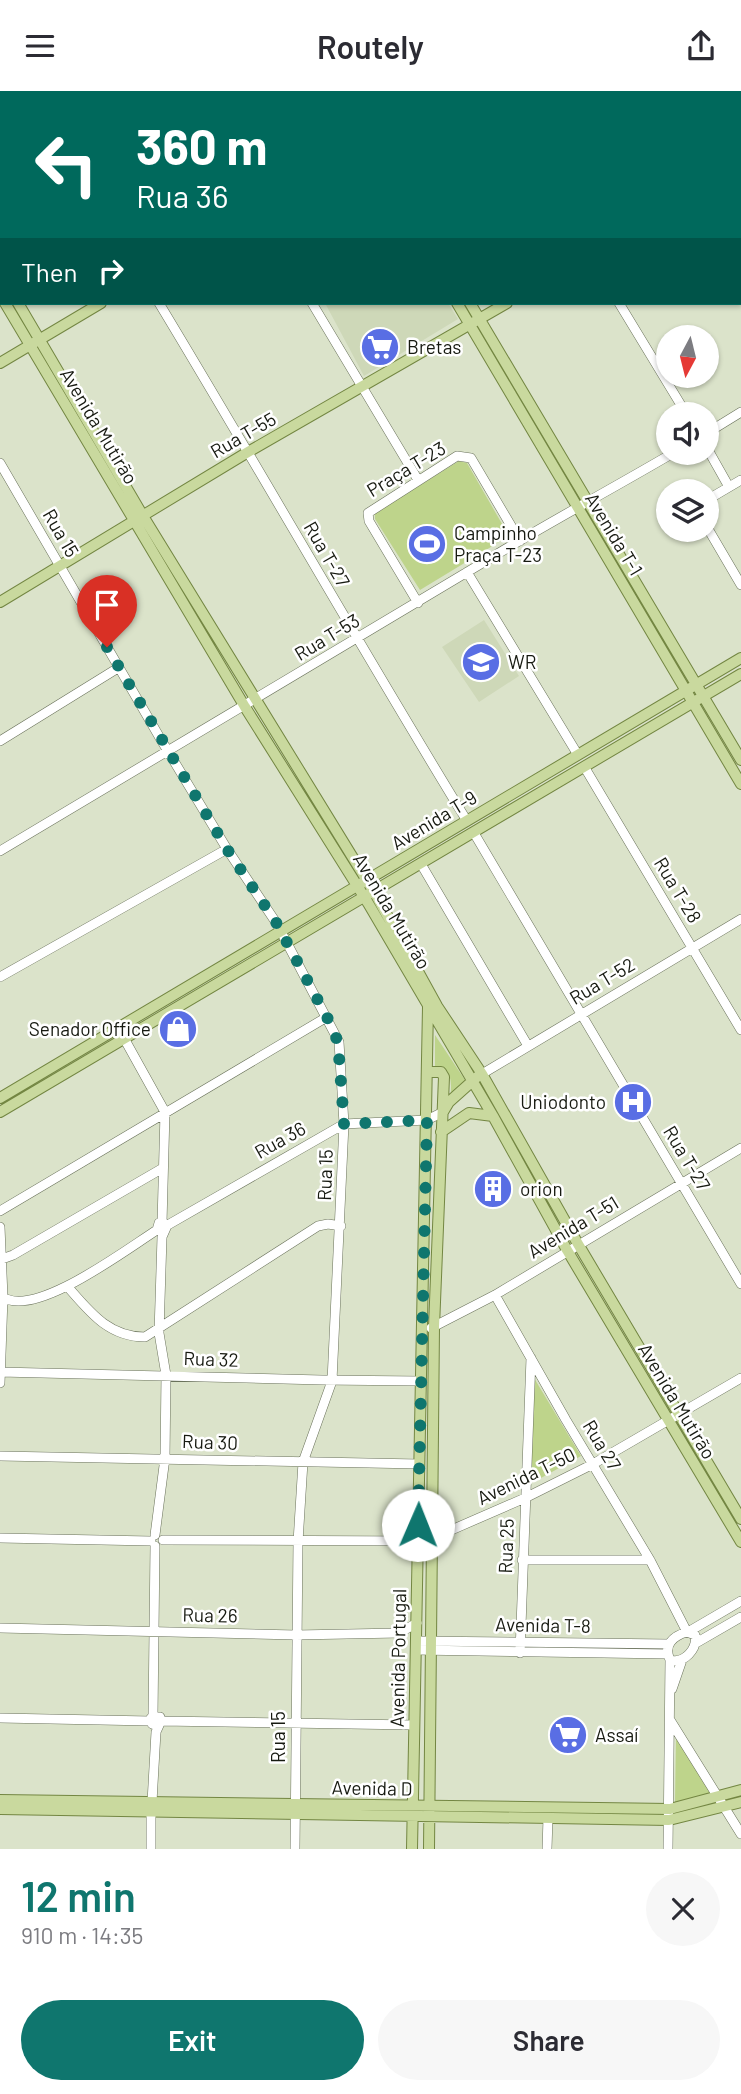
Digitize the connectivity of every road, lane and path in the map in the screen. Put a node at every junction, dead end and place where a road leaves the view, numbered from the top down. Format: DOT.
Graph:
graph roads {
  1 [pos="7,305"];
  2 [pos="19,305"];
  3 [pos="98,305"];
  4 [pos="160,305"];
  5 [pos="314,305"];
  6 [pos="459,305"];
  7 [pos="471,305"];
  8 [pos="503,305"];
  9 [pos="621,305"];
  10 [pos="475,322"];
  11 [pos="35,342"];
  12 [pos="0,363"];
  13 [pos="363,387"];
  14 [pos="679,402"];
  15 [pos="741,412"];
  16 [pos="719,426"];
  17 [pos="248,452"];
  18 [pos="0,463"];
  19 [pos="656,463"];
  20 [pos="717,465"];
  21 [pos="418,480"];
  22 [pos="741,480"];
  23 [pos="729,487"];
  24 [pos="719,493"];
  25 [pos="583,506"];
  26 [pos="139,518"];
  27 [pos="520,541"];
  28 [pos="716,542"];
  29 [pos="59,566"];
  30 [pos="467,572"];
  31 [pos="741,585"];
  32 [pos="0,602"];
  33 [pos="418,603"];
  34 [pos="356,639"];
  35 [pos="741,658"];
  36 [pos="118,668"];
  37 [pos="741,674"];
  38 [pos="696,684"];
  39 [pos="686,691"];
  40 [pos="704,697"];
  41 [pos="693,703"];
  42 [pos="250,704"];
  43 [pos="2,736"];
  44 [pos="168,750"];
  45 [pos="578,755"];
  46 [pos="741,760"];
  47 [pos="585,768"];
  48 [pos="741,784"];
  49 [pos="467,821"];
  50 [pos="474,833"];
  51 [pos="227,849"];
  52 [pos="1,850"];
  53 [pos="421,864"];
  54 [pos="367,881"];
  55 [pos="356,886"];
  56 [pos="368,894"];
  57 [pos="741,919"];
  58 [pos="282,932"];
  59 [pos="287,944"];
  60 [pos="692,948"];
  61 [pos="0,977"];
  62 [pos="428,1007"];
  63 [pos="581,1014"];
  64 [pos="327,1017"];
  65 [pos="741,1030"];
  66 [pos="125,1040"];
  67 [pos="528,1046"];
  68 [pos="427,1072"];
  69 [pos="477,1077"];
  70 [pos="0,1098"];
  71 [pos="0,1112"];
  72 [pos="165,1112"];
  73 [pos="443,1112"];
  74 [pos="494,1116"];
  75 [pos="427,1120"];
  76 [pos="344,1124"];
  77 [pos="142,1126"];
  78 [pos="164,1128"];
  79 [pos="441,1132"];
  80 [pos="741,1148"];
  81 [pos="163,1168"];
  82 [pos="681,1183"];
  83 [pos="0,1211"];
  84 [pos="341,1226"];
  85 [pos="0,1227"];
  86 [pos="162,1227"];
  87 [pos="0,1244"];
  88 [pos="578,1244"];
  89 [pos="567,1250"];
  90 [pos="2,1259"];
  91 [pos="741,1284"];
  92 [pos="67,1286"];
  93 [pos="495,1295"];
  94 [pos="4,1297"];
  95 [pos="435,1327"];
  96 [pos="158,1331"];
  97 [pos="421,1333"];
  98 [pos="531,1357"];
  99 [pos="1,1372"];
  100 [pos="166,1375"];
  101 [pos="741,1378"];
  102 [pos="332,1381"];
  103 [pos="420,1381"];
  104 [pos="0,1383"];
  105 [pos="673,1417"];
  106 [pos="0,1456"];
  107 [pos="165,1458"];
  108 [pos="303,1462"];
  109 [pos="419,1464"];
  110 [pos="593,1464"];
  111 [pos="525,1498"];
  112 [pos="741,1519"];
  113 [pos="0,1538"];
  114 [pos="433,1538"];
  115 [pos="157,1540"];
  116 [pos="417,1541"];
  117 [pos="298,1542"];
  118 [pos="741,1542"];
  119 [pos="644,1550"];
  120 [pos="522,1560"];
  121 [pos="632,1560"];
  122 [pos="650,1560"];
  123 [pos="741,1601"];
  124 [pos="678,1615"];
  125 [pos="741,1617"];
  126 [pos="417,1623"];
  127 [pos="0,1628"];
  128 [pos="155,1632"];
  129 [pos="688,1632"];
  130 [pos="296,1635"];
  131 [pos="677,1636"];
  132 [pos="696,1643"];
  133 [pos="432,1645"];
  134 [pos="417,1646"];
  135 [pos="521,1648"];
  136 [pos="668,1653"];
  137 [pos="681,1660"];
  138 [pos="670,1697"];
  139 [pos="0,1718"];
  140 [pos="670,1720"];
  141 [pos="156,1721"];
  142 [pos="295,1723"];
  143 [pos="414,1725"];
  144 [pos="741,1790"];
  145 [pos="718,1795"];
  146 [pos="0,1800"];
  147 [pos="741,1802"];
  148 [pos="724,1806"];
  149 [pos="152,1807"];
  150 [pos="0,1808"];
  151 [pos="295,1809"];
  152 [pos="412,1811"];
  153 [pos="430,1811"];
  154 [pos="669,1814"];
  155 [pos="548,1818"];
  156 [pos="741,1834"];
  157 [pos="151,1849"];
  158 [pos="295,1849"];
  159 [pos="412,1849"];
  160 [pos="429,1849"];
  161 [pos="547,1849"];
  162 [pos="668,1849"];
  1 -- 11 [label="main road, Avenida Mutirão"];
  2 -- 11 [label="main road, Avenida Mutirão"];
  3 -- 11 [label="main road"];
  4 -- 17 [label="street, Rua T-27"];
  5 -- 13 [label="street"];
  6 -- 10 [label="main road, Avenida T-1"];
  7 -- 10 [label="main road, Avenida T-1"];
  8 -- 10 [label="main road, Rua T-55"];
  9 -- 14 [label="street"];
  10 -- 13 [label="main road, Rua T-55"];
  10 -- 25 [label="main road, Avenida T-1"];
  11 -- 12 [label="main road"];
  11 -- 26 [label="main road, Avenida Mutirão"];
  13 -- 17 [label="main road, Rua T-55"];
  13 -- 21 [label="street"];
  15 -- 16 [label="street"];
  17 -- 26 [label="main road, Rua T-55"];
  17 -- 34 [label="street, Rua T-27"];
  18 -- 29 [label="street, Rua 15"];
  19 -- 25 [label="street, Rua T-53"];
  20 -- 23 [label="street"];
  21 -- 27 [label="street, Praça T-23"];
  21 -- 33 [label="street, Praça T-23"];
  22 -- 23 [label="street"];
  23 -- 24 [label="street"];
  25 -- 27 [label="street, Rua T-53"];
  25 -- 38 [label="main road, Avenida T-1"];
  25 -- 39 [label="main road, Avenida T-1"];
  26 -- 29 [label="main road, Rua T-55"];
  26 -- 42 [label="main road, Avenida Mutirão"];
  27 -- 30 [label="street, Rua T-53"];
  28 -- 31 [label="street"];
  29 -- 32 [label="main road, Rua T-55"];
  29 -- 36 [label="street, Rua 15"];
  30 -- 33 [label="street, Rua T-53"];
  30 -- 45 [label="street"];
  33 -- 34 [label="street, Rua T-53"];
  34 -- 42 [label="street, Rua T-53"];
  34 -- 49 [label="street, Rua T-27"];
  35 -- 38 [label="main road, Avenida T-9"];
  36 -- 43 [label="street"];
  36 -- 44 [label="street, Rua 15"];
  37 -- 40 [label="main road, Avenida T-9"];
  38 -- 39 [label="main road, Avenida T-9"];
  38 -- 40 [label="main road, Avenida T-1"];
  39 -- 41 [label="main road, Avenida T-1"];
  39 -- 45 [label="main road, Avenida T-9"];
  40 -- 41 [label="main road, Avenida T-9"];
  40 -- 46 [label="main road, Avenida T-1"];
  41 -- 47 [label="main road, Avenida T-9"];
  41 -- 48 [label="main road, Avenida T-1"];
  42 -- 44 [label="street, Rua T-53"];
  42 -- 54 [label="main road, Avenida Mutirão"];
  42 -- 55 [label="main road, Avenida Mutirão"];
  44 -- 51 [label="street, Rua 15"];
  44 -- 52 [label="street, Rua T-53"];
  45 -- 49 [label="main road, Avenida T-9"];
  47 -- 50 [label="main road, Avenida T-9"];
  47 -- 60 [label="street, Rua T-28"];
  49 -- 54 [label="main road, Avenida T-9"];
  50 -- 53 [label="main road, Avenida T-9"];
  50 -- 63 [label="street, Rua T-27"];
  51 -- 58 [label="street, Rua 15"];
  51 -- 61 [label="street"];
  53 -- 56 [label="main road, Avenida T-9"];
  53 -- 67 [label="street"];
  54 -- 55 [label="main road, Avenida T-9"];
  54 -- 56 [label="main road, Avenida Mutirão"];
  55 -- 56 [label="main road, Avenida Mutirão"];
  55 -- 58 [label="main road, Avenida T-9"];
  56 -- 59 [label="main road, Avenida T-9"];
  56 -- 62 [label="main road, Avenida Mutirão"];
  56 -- 69 [label="main road, Avenida Mutirão"];
  57 -- 60 [label="street, Rua T-52"];
  58 -- 59 [label="street, Rua 15"];
  58 -- 70 [label="main road, Avenida T-9"];
  59 -- 64 [label="street, Rua 15"];
  59 -- 66 [label="main road, Avenida T-9"];
  60 -- 63 [label="street, Rua T-52"];
  60 -- 65 [label="street, Rua T-28"];
  62 -- 68 [label="main road, Avenida Portugal"];
  62 -- 69 [label="main road, Avenida Mutirão"];
  63 -- 67 [label="street, Rua T-52"];
  63 -- 82 [label="street, Rua T-27"];
  64 -- 72 [label="street"];
  64 -- 76 [label="street, Rua 15"];
  66 -- 71 [label="main road, Avenida T-9"];
  66 -- 72 [label="street"];
  67 -- 69 [label="street, Rua T-52"];
  68 -- 73 [label="main road, Avenida Portugal"];
  68 -- 75 [label="main road, Avenida Portugal"];
  69 -- 73 [label="main road, Rua 36"];
  69 -- 74 [label="main road, Avenida Mutirão"];
  69 -- 88 [label="main road, Avenida Mutirão"];
  72 -- 77 [label="street"];
  72 -- 78 [label="street"];
  73 -- 75 [label="street, Rua 36"];
  73 -- 79 [label="main road, Avenida Portugal"];
  74 -- 79 [label="main road"];
  74 -- 89 [label="main road, Avenida Mutirão"];
  75 -- 76 [label="street, Rua 36"];
  75 -- 97 [label="main road, Avenida Portugal"];
  76 -- 84 [label="street, Rua 15"];
  76 -- 86 [label="street, Rua 36"];
  77 -- 78 [label="street"];
  77 -- 83 [label="street"];
  78 -- 81 [label="street"];
  79 -- 95 [label="main road, Avenida Portugal"];
  80 -- 82 [label="street, Avenida T-51"];
  81 -- 86 [label="street"];
  81 -- 90 [label="street"];
  82 -- 88 [label="street, Avenida T-51"];
  82 -- 91 [label="street, Rua T-27"];
  84 -- 96 [label="street"];
  84 -- 102 [label="street, Rua 15"];
  85 -- 87 [label="street"];
  86 -- 92 [label="street, Rua 36"];
  86 -- 96 [label="street"];
  87 -- 90 [label="street"];
  88 -- 89 [label="street, Avenida T-51"];
  88 -- 105 [label="main road, Avenida Mutirão"];
  89 -- 93 [label="street, Avenida T-51"];
  89 -- 105 [label="main road, Avenida Mutirão"];
  90 -- 94 [label="street"];
  92 -- 94 [label="street, Rua 36"];
  92 -- 96 [label="street"];
  93 -- 95 [label="street, Avenida T-51"];
  93 -- 98 [label="street, Rua 27"];
  94 -- 99 [label="street"];
  95 -- 97 [label="street, Avenida T-51"];
  95 -- 114 [label="main road, Avenida Portugal"];
  96 -- 100 [label="street"];
  97 -- 103 [label="main road, Avenida Portugal"];
  98 -- 110 [label="street, Rua 27"];
  98 -- 111 [label="street, Rua 25"];
  99 -- 100 [label="street, Rua 32"];
  99 -- 104 [label="street"];
  100 -- 102 [label="street, Rua 32"];
  100 -- 107 [label="street"];
  101 -- 105 [label="street, Avenida T-50"];
  102 -- 103 [label="street, Rua 32"];
  102 -- 108 [label="street, Rua 15"];
  103 -- 109 [label="main road, Avenida Portugal"];
  105 -- 110 [label="street, Avenida T-50"];
  105 -- 112 [label="main road, Avenida Mutirão"];
  105 -- 118 [label="main road, Avenida Mutirão"];
  106 -- 107 [label="street, Rua 30"];
  107 -- 108 [label="street, Rua 30"];
  107 -- 115 [label="street"];
  108 -- 109 [label="street, Rua 30"];
  108 -- 117 [label="street, Rua 15"];
  109 -- 116 [label="main road, Avenida Portugal"];
  110 -- 111 [label="street, Avenida T-50"];
  110 -- 119 [label="street, Rua 27"];
  111 -- 114 [label="street, Avenida T-50"];
  111 -- 120 [label="street, Rua 25"];
  113 -- 115 [label="street, Avenida T-50"];
  114 -- 116 [label="street, Avenida T-50"];
  114 -- 133 [label="main road, Avenida Portugal"];
  115 -- 117 [label="street, Avenida T-50"];
  115 -- 128 [label="street"];
  116 -- 117 [label="street, Avenida T-50"];
  116 -- 126 [label="main road, Avenida Portugal"];
  117 -- 130 [label="street, Rua 15"];
  119 -- 121 [label="street"];
  119 -- 122 [label="street, Rua 27"];
  120 -- 121 [label="street"];
  120 -- 135 [label="street, Rua 25"];
  121 -- 122 [label="street"];
  122 -- 124 [label="street, Rua 27"];
  123 -- 129 [label="street"];
  124 -- 129 [label="street, Rua 27"];
  124 -- 131 [label="street, Rua 27"];
  125 -- 132 [label="street"];
  126 -- 130 [label="street, Rua 26"];
  126 -- 134 [label="main road, Avenida Portugal"];
  127 -- 128 [label="street, Rua 26"];
  128 -- 130 [label="street, Rua 26"];
  128 -- 141 [label="street"];
  129 -- 131 [label="street"];
  129 -- 132 [label="street, Rua 27"];
  130 -- 142 [label="street, Rua 15"];
  131 -- 136 [label="street"];
  132 -- 137 [label="street"];
  133 -- 134 [label="street, Avenida T-8"];
  133 -- 135 [label="street, Avenida T-8"];
  133 -- 153 [label="main road, Avenida Portugal"];
  134 -- 143 [label="main road, Avenida Portugal"];
  135 -- 136 [label="street, Avenida T-8"];
  136 -- 137 [label="street, Avenida T-8"];
  136 -- 138 [label="street"];
  137 -- 138 [label="street"];
  138 -- 140 [label="street"];
  139 -- 141 [label="street"];
  140 -- 145 [label="street"];
  140 -- 154 [label="street"];
  141 -- 142 [label="street"];
  141 -- 149 [label="street"];
  142 -- 143 [label="street"];
  142 -- 151 [label="street, Rua 15"];
  143 -- 152 [label="main road, Avenida Portugal"];
  144 -- 145 [label="main road, Avenida D"];
  145 -- 148 [label="street"];
  145 -- 154 [label="main road, Avenida D"];
  146 -- 149 [label="main road, Avenida D"];
  147 -- 148 [label="main road, Avenida D"];
  148 -- 154 [label="main road, Avenida D"];
  148 -- 156 [label="street"];
  149 -- 150 [label="main road, Avenida D"];
  149 -- 151 [label="main road, Avenida D"];
  149 -- 157 [label="street"];
  151 -- 152 [label="main road, Avenida D"];
  151 -- 158 [label="street, Rua 15"];
  152 -- 153 [label="main road, Avenida D"];
  152 -- 159 [label="main road, Avenida Portugal"];
  153 -- 154 [label="main road, Avenida D"];
  153 -- 155 [label="main road, Avenida D"];
  153 -- 160 [label="main road, Avenida Portugal"];
  154 -- 155 [label="main road, Avenida D"];
  154 -- 162 [label="street"];
  155 -- 161 [label="street"];
}
